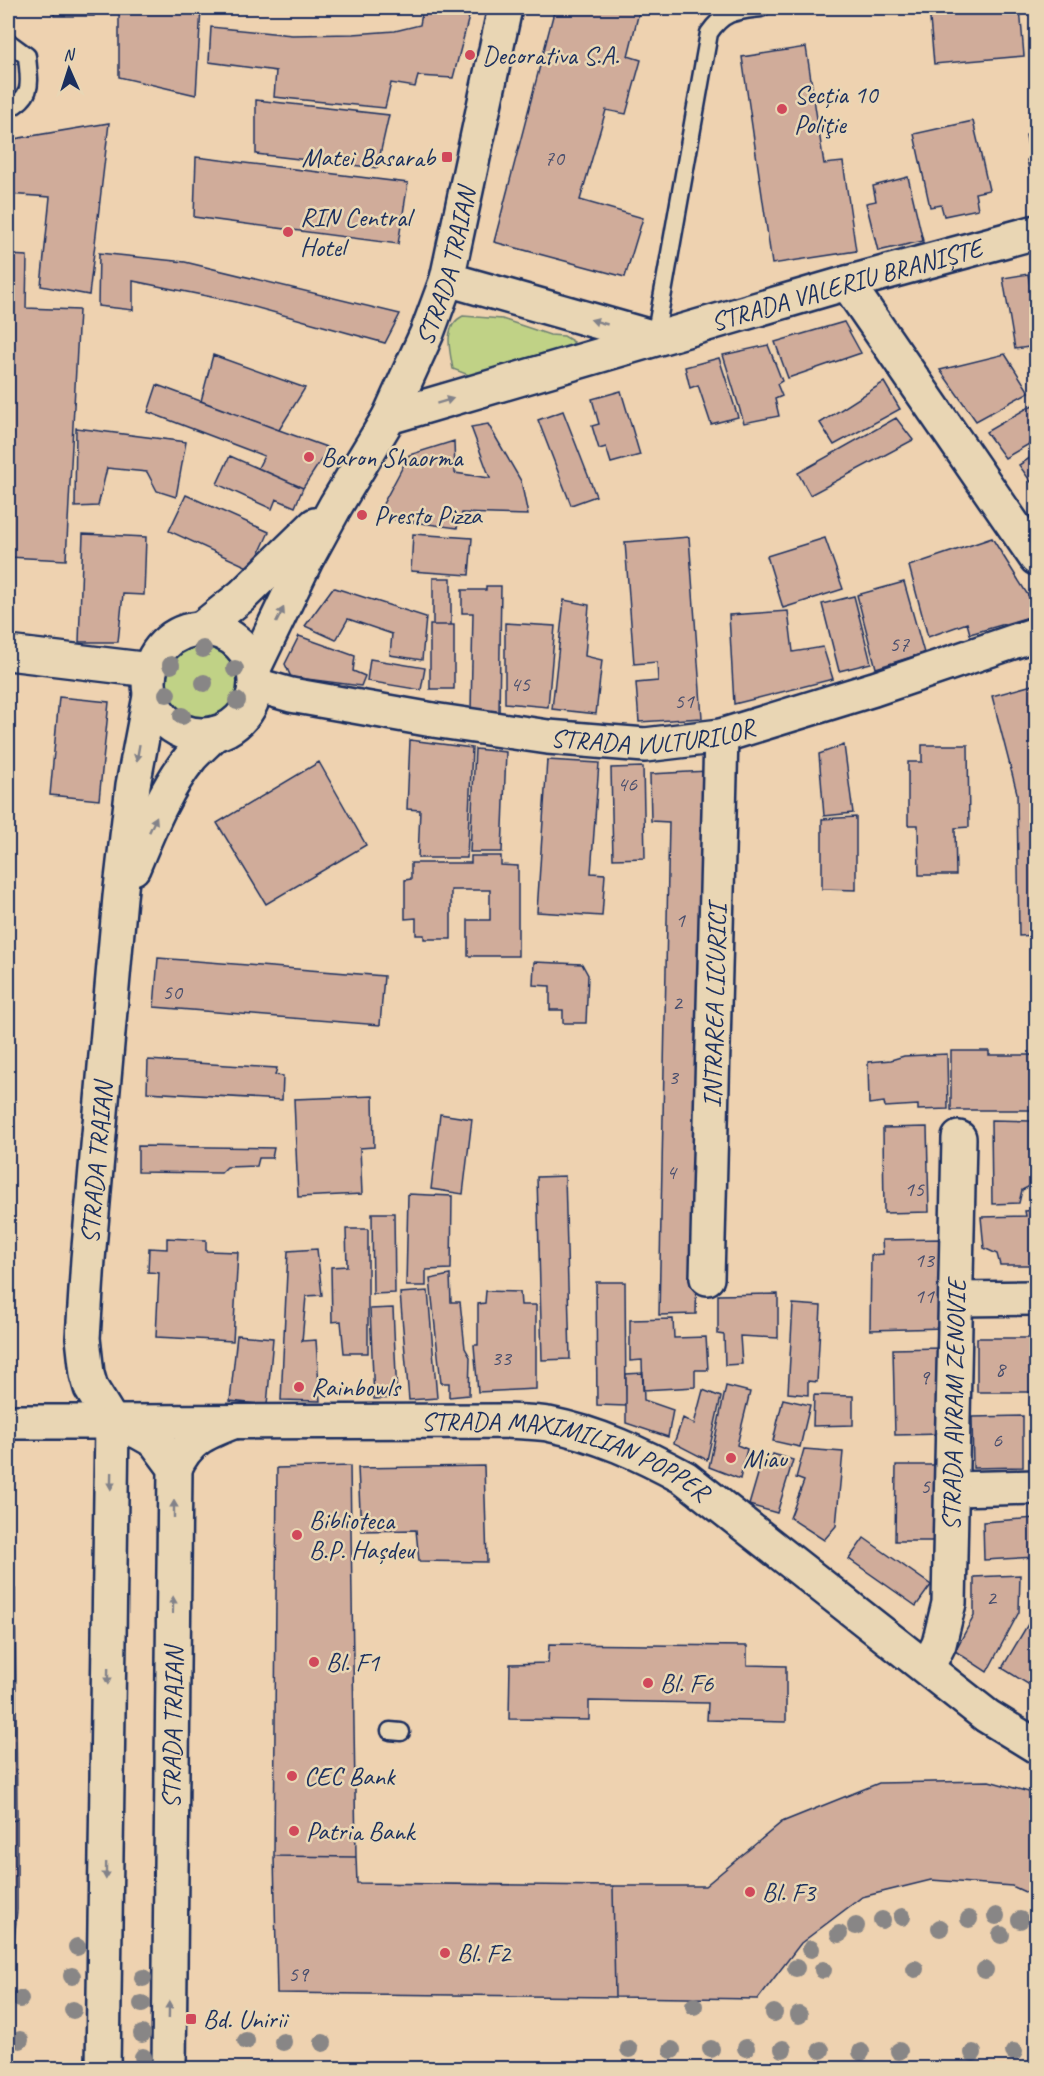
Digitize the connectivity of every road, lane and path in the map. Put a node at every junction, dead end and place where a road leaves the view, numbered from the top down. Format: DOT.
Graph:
graph roads {
  1 [pos="505,8"];
  2 [pos="761,8"];
  3 [pos="8,42"];
  4 [pos="8,109"];
  5 [pos="1036,232"];
  6 [pos="447,279"];
  7 [pos="847,283"];
  8 [pos="655,338"];
  9 [pos="388,417"];
  10 [pos="336,505"];
  11 [pos="1036,558"];
  12 [pos="202,628"];
  13 [pos="1036,634"];
  14 [pos="8,653"];
  15 [pos="255,677"];
  16 [pos="150,683"];
  17 [pos="214,734"];
  18 [pos="722,736"];
  19 [pos="120,897"];
  20 [pos="959,1138"];
  21 [pos="707,1278"];
  22 [pos="1036,1298"];
  23 [pos="956,1299"];
  24 [pos="84,1357"];
  25 [pos="8,1422"];
  26 [pos="42,1422"];
  27 [pos="112,1422"];
  28 [pos="233,1422"];
  29 [pos="175,1468"];
  30 [pos="1036,1487"];
  31 [pos="952,1489"];
  32 [pos="927,1668"];
  33 [pos="1036,1746"];
  34 [pos="103,2068"];
  35 [pos="168,2068"];
  1 -- 6 [label="street, STRADA TRAIAN"];
  2 -- 8 [label="lane"];
  3 -- 4 [label="lane"];
  5 -- 7 [label="street, STRADA VALERIU BRANIȘTE"];
  8 -- 6 [label="street, one-way"];
  6 -- 9 [label="street, STRADA TRAIAN"];
  7 -- 8 [label="street, STRADA VALERIU BRANIȘTE"];
  7 -- 11 [label="street"];
  9 -- 8 [label="street, STRADA VALERIU BRANIȘTE, one-way"];
  9 -- 10 [label="street, STRADA TRAIAN"];
  10 -- 12 [label="street, STRADA TRAIAN"];
  15 -- 10 [label="street, STRADA TRAIAN, one-way"];
  12 -- 15 [label="street"];
  12 -- 16 [label="street"];
  13 -- 18 [label="street, STRADA VULTURILOR"];
  14 -- 16 [label="street"];
  15 -- 17 [label="street"];
  15 -- 18 [label="street, STRADA VULTURILOR"];
  16 -- 17 [label="street"];
  16 -- 19 [label="street, STRADA TRAIAN, one-way"];
  19 -- 17 [label="street, STRADA TRAIAN, one-way"];
  18 -- 21 [label="street, INTRAREA LICURICI"];
  19 -- 24 [label="street, STRADA TRAIAN"];
  20 -- 23 [label="street, STRADA AVRAM ZENOVIE"];
  22 -- 23 [label="street"];
  23 -- 31 [label="street, STRADA AVRAM ZENOVIE"];
  24 -- 26 [label="street"];
  24 -- 27 [label="street, STRADA TRAIAN"];
  25 -- 26 [label="street, STRADA MAXIMILIAN POPPER"];
  26 -- 27 [label="street, STRADA MAXIMILIAN POPPER"];
  27 -- 28 [label="street, STRADA MAXIMILIAN POPPER"];
  27 -- 29 [label="street"];
  27 -- 34 [label="street, one-way"];
  28 -- 29 [label="street"];
  28 -- 32 [label="street, STRADA MAXIMILIAN POPPER"];
  35 -- 29 [label="street, STRADA TRAIAN, one-way"];
  30 -- 31 [label="street"];
  31 -- 32 [label="street, STRADA AVRAM ZENOVIE"];
  32 -- 33 [label="street, STRADA MAXIMILIAN POPPER"];
}
